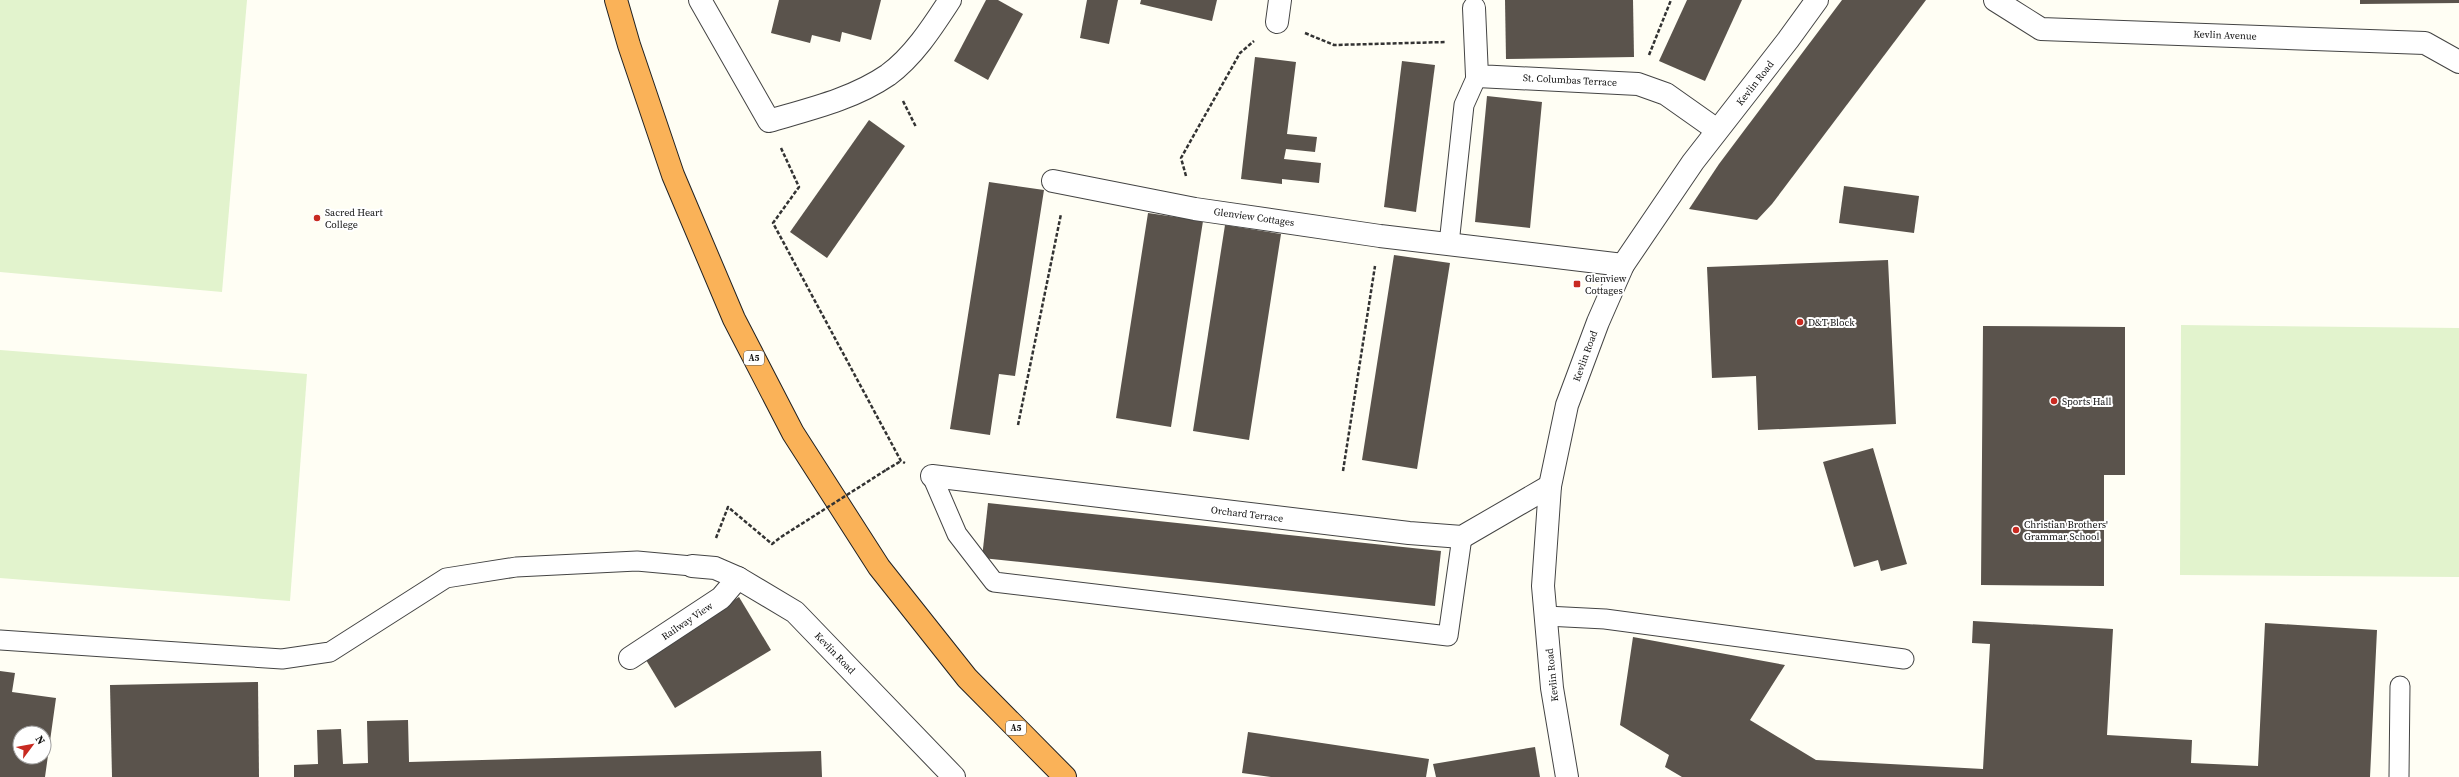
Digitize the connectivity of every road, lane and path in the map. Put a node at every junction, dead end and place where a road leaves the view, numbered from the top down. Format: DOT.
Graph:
graph roads {
  1 [pos="616,0"];
  2 [pos="700,0"];
  3 [pos="950,0"];
  4 [pos="1280,0"];
  5 [pos="1671,0"];
  6 [pos="1816,0"];
  7 [pos="1995,0"];
  8 [pos="1474,8"];
  9 [pos="1277,22"];
  10 [pos="1658,30"];
  11 [pos="1476,41"];
  12 [pos="2459,62"];
  13 [pos="1477,76"];
  14 [pos="769,120"];
  15 [pos="1718,130"];
  16 [pos="1060,182"];
  17 [pos="1195,209"];
  18 [pos="1380,236"];
  19 [pos="1450,244"];
  20 [pos="1623,265"];
  21 [pos="1018,425"];
  22 [pos="1343,471"];
  23 [pos="932,476"];
  24 [pos="1550,486"];
  25 [pos="1462,537"];
  26 [pos="692,566"];
  27 [pos="715,568"];
  28 [pos="738,578"];
  29 [pos="1546,616"];
  30 [pos="0,640"];
  31 [pos="630,658"];
  32 [pos="1904,659"];
  33 [pos="2400,686"];
  34 [pos="954,777"];
  35 [pos="1065,777"];
  36 [pos="1567,777"];
  37 [pos="2400,777"];
  1 -- 35 [label="highway, A5"];
  2 -- 14 [label="street"];
  3 -- 14 [label="street"];
  4 -- 9 [label="street"];
  5 -- 10 [label="path"];
  6 -- 15 [label="street, Kevlin Road"];
  7 -- 12 [label="street, Kevlin Avenue"];
  8 -- 11 [label="street"];
  9 -- 11 [label="path"];
  9 -- 17 [label="path"];
  11 -- 13 [label="street"];
  13 -- 15 [label="street, St. Columbas Terrace"];
  13 -- 19 [label="lane"];
  14 -- 27 [label="path, bridge"];
  15 -- 20 [label="street, Kevlin Road"];
  16 -- 17 [label="street, Glenview Cottages"];
  16 -- 21 [label="path"];
  17 -- 18 [label="street, Glenview Cottages"];
  18 -- 19 [label="street, Glenview Cottages"];
  18 -- 22 [label="path"];
  19 -- 20 [label="street, Glenview Cottages"];
  20 -- 24 [label="street, Kevlin Road"];
  23 -- 25 [label="street, Orchard Terrace"];
  23 -- 25 [label="lane"];
  24 -- 25 [label="street"];
  24 -- 29 [label="street, Kevlin Road"];
  26 -- 27 [label="street, Kevlin Road"];
  26 -- 30 [label="lane"];
  27 -- 28 [label="street, Kevlin Road"];
  28 -- 31 [label="street, Railway View"];
  28 -- 34 [label="street, Kevlin Road"];
  29 -- 32 [label="lane"];
  29 -- 36 [label="street, Kevlin Road"];
  33 -- 37 [label="lane"];
}
